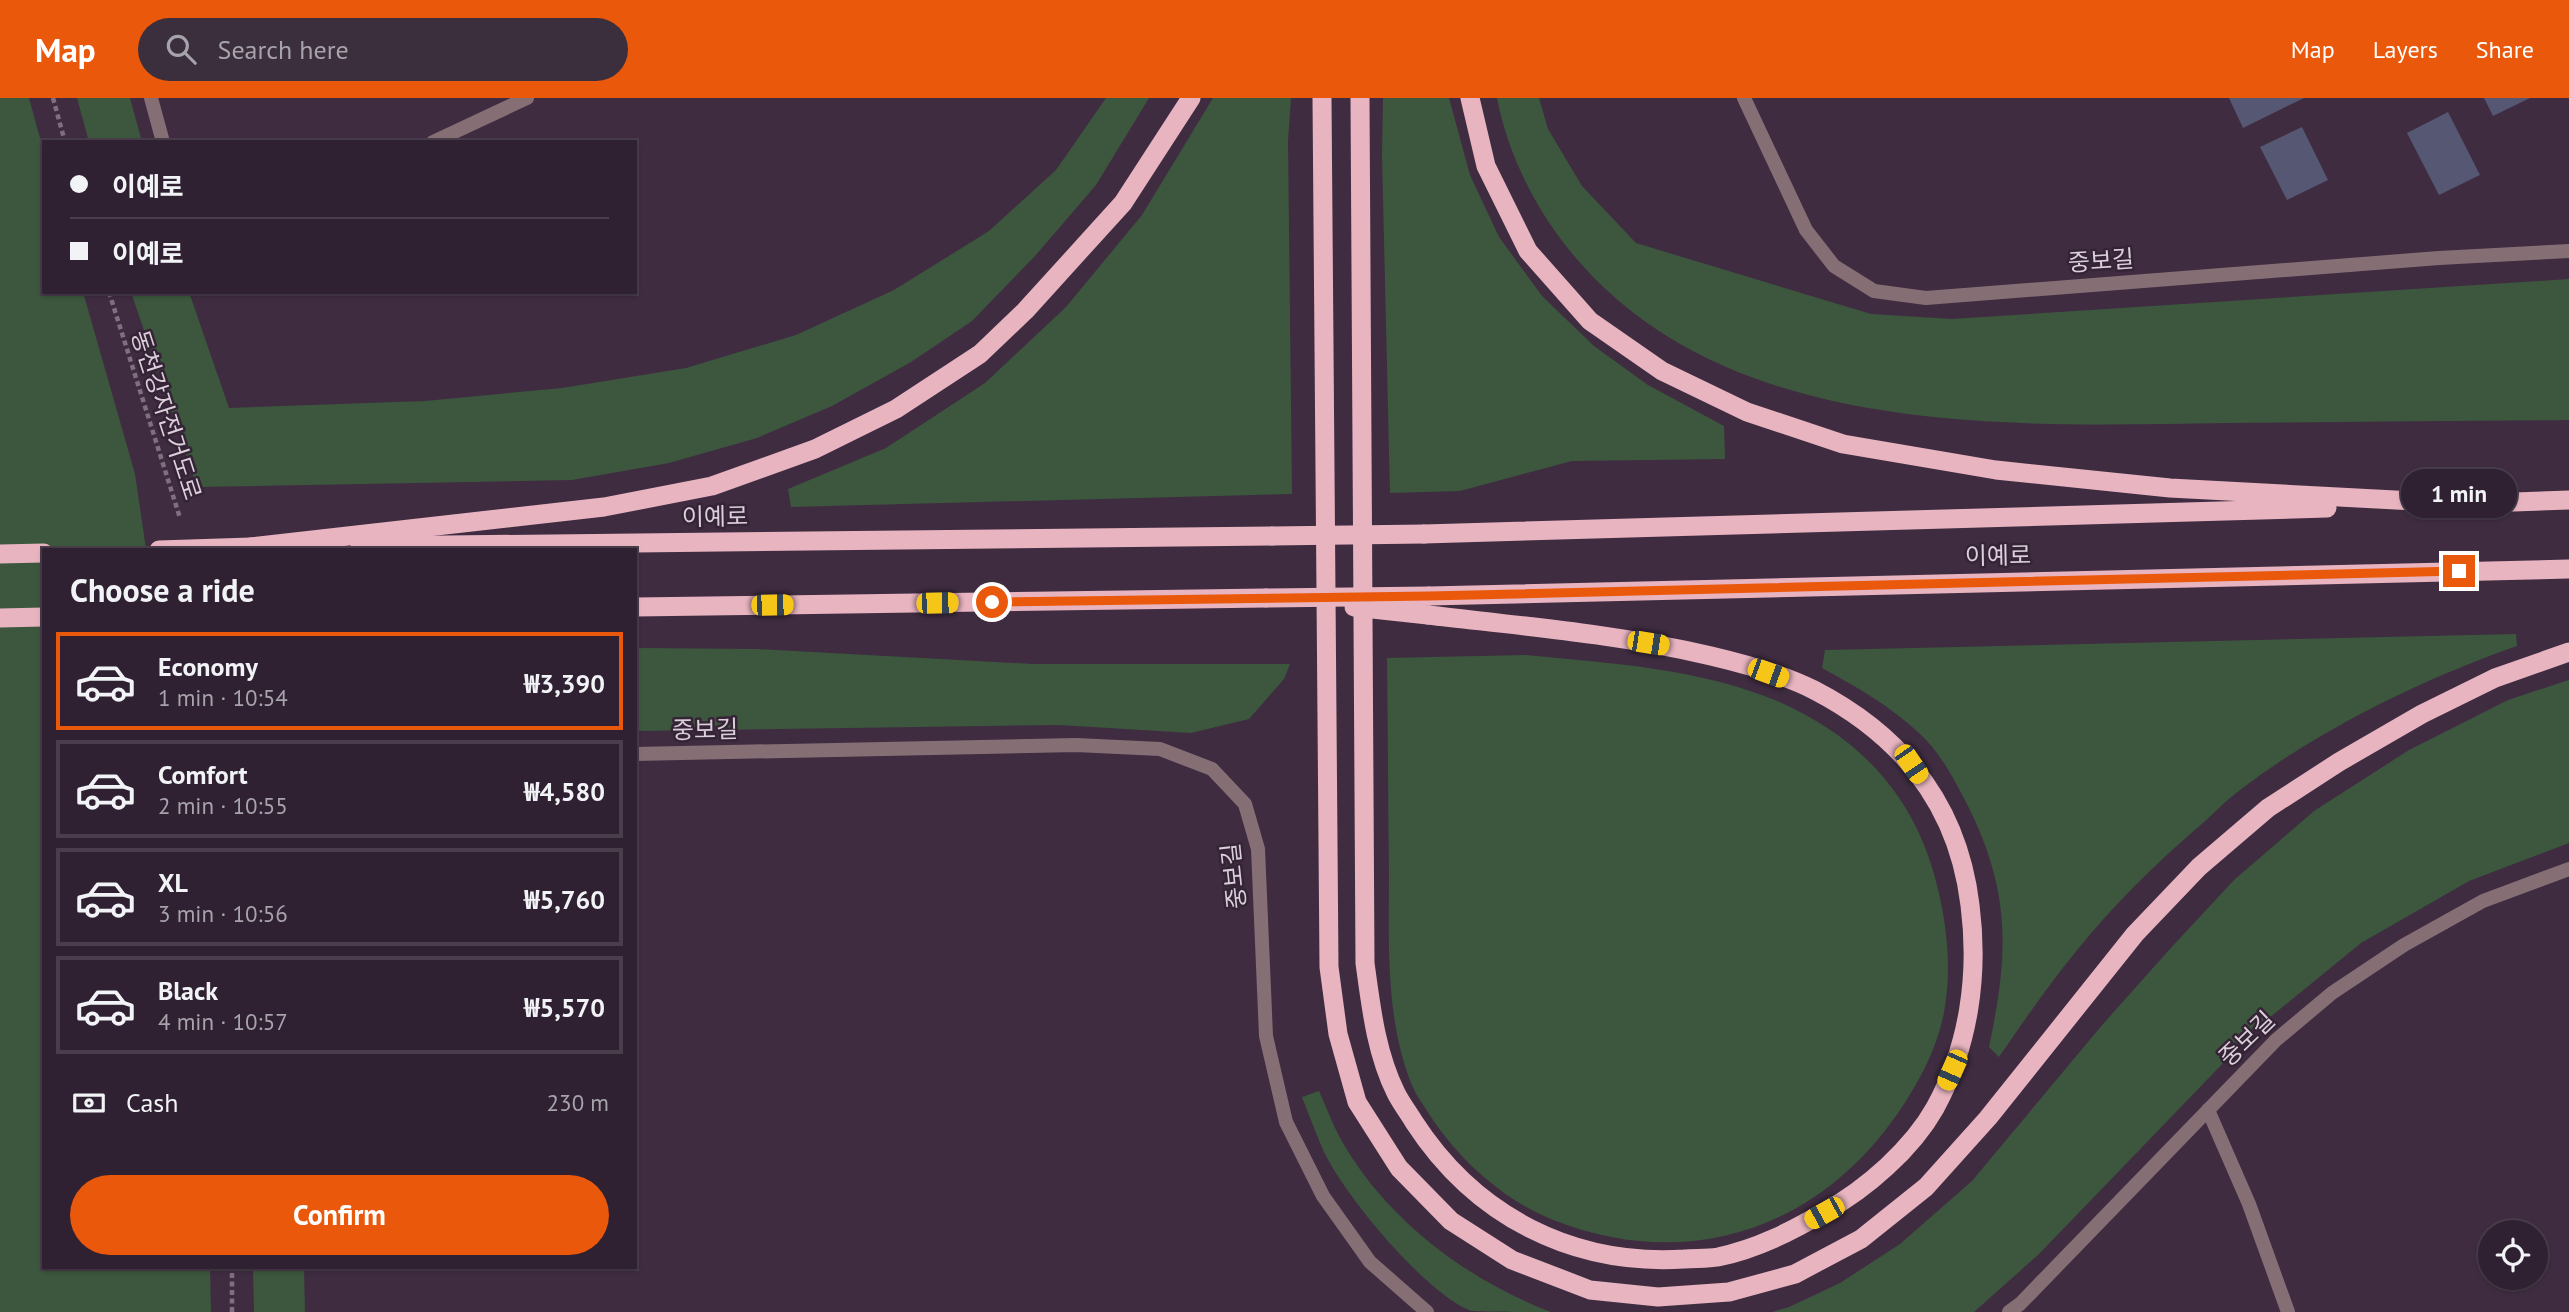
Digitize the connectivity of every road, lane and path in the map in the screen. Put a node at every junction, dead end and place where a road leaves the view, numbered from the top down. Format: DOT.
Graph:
graph roads {
  1 [pos="52,98"];
  2 [pos="151,98"];
  3 [pos="527,98"];
  4 [pos="1191,98"];
  5 [pos="1322,98"];
  6 [pos="1360,98"];
  7 [pos="1470,98"];
  8 [pos="1744,98"];
  9 [pos="64,140"];
  10 [pos="162,140"];
  11 [pos="437,140"];
  12 [pos="2569,251"];
  13 [pos="110,294"];
  14 [pos="2569,500"];
  15 [pos="2471,504"];
  16 [pos="181,523"];
  17 [pos="251,547"];
  18 [pos="220,548"];
  19 [pos="42,553"];
  20 [pos="0,554"];
  21 [pos="2569,569"];
  22 [pos="1428,606"];
  23 [pos="637,607"];
  24 [pos="42,617"];
  25 [pos="0,618"];
  26 [pos="2569,652"];
  27 [pos="637,754"];
  28 [pos="2569,869"];
  29 [pos="2208,1110"];
  30 [pos="232,1269"];
  31 [pos="232,1312"];
  32 [pos="1427,1312"];
  33 [pos="2009,1312"];
  34 [pos="2288,1312"];
  1 -- 9 [label="path"];
  2 -- 10 [label="lane"];
  3 -- 11 [label="lane"];
  4 -- 17 [label="highway"];
  5 -- 26 [label="highway"];
  6 -- 22 [label="highway"];
  7 -- 15 [label="highway"];
  8 -- 12 [label="lane, 중보길"];
  13 -- 16 [label="path, 동천강자전거도로"];
  14 -- 15 [label="highway"];
  15 -- 17 [label="highway, 이예로, bridge"];
  17 -- 18 [label="highway, 이예로, bridge"];
  19 -- 20 [label="highway"];
  21 -- 22 [label="highway, 이예로"];
  22 -- 23 [label="highway, bridge"];
  24 -- 25 [label="highway"];
  27 -- 32 [label="lane, 중보길"];
  28 -- 29 [label="lane, 중보길"];
  29 -- 33 [label="lane, 중보길"];
  29 -- 34 [label="lane"];
  30 -- 31 [label="path"];
}
